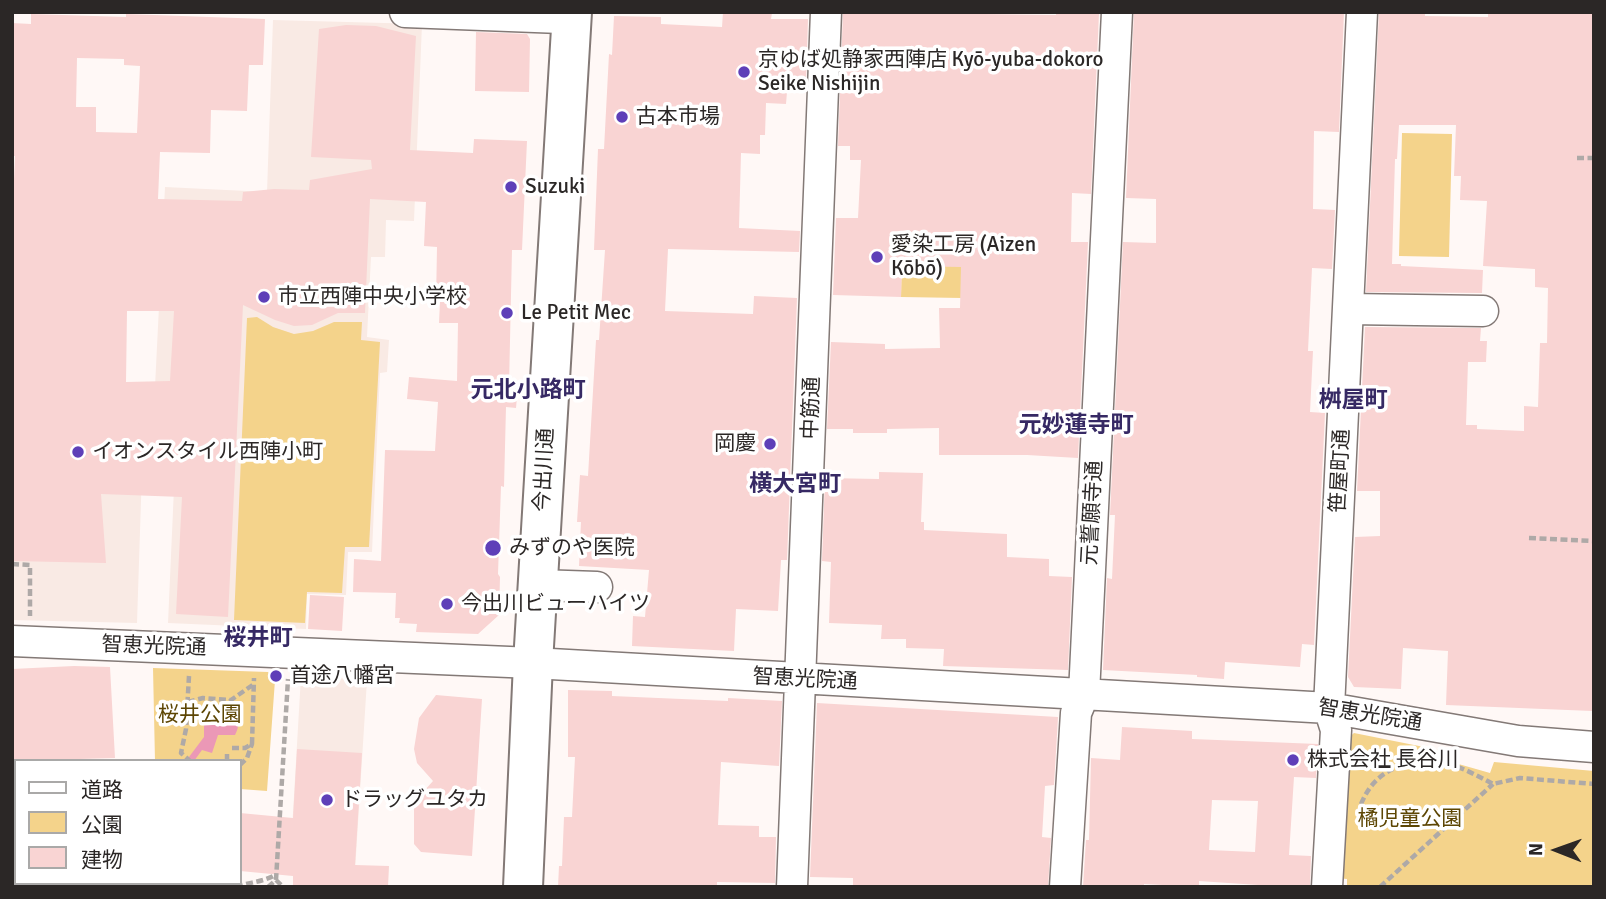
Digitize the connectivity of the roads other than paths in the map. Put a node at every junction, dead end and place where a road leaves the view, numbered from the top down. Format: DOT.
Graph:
graph roads {
  1 [pos="405,12"];
  2 [pos="565,12"];
  3 [pos="572,12"];
  4 [pos="826,12"];
  5 [pos="1117,12"];
  6 [pos="1362,12"];
  7 [pos="1349,309"];
  8 [pos="1483,312"];
  9 [pos="538,584"];
  10 [pos="597,587"];
  11 [pos="21,633"];
  12 [pos="533,663"];
  13 [pos="799,680"];
  14 [pos="1084,694"];
  15 [pos="1329,708"];
  16 [pos="1594,747"];
  17 [pos="523,887"];
  18 [pos="792,887"];
  19 [pos="1065,887"];
  20 [pos="1327,887"];
  1 -- 2 [label="street"];
  3 -- 9 [label="main road, 今出川通"];
  4 -- 13 [label="street, 中筋通"];
  5 -- 14 [label="street, 元誓願寺通"];
  6 -- 7 [label="street, 笹屋町通"];
  7 -- 8 [label="street"];
  7 -- 15 [label="street, 笹屋町通"];
  9 -- 10 [label="street"];
  9 -- 12 [label="main road, 今出川通"];
  11 -- 12 [label="street, 智恵光院通"];
  12 -- 13 [label="street, 智恵光院通"];
  12 -- 17 [label="main road, 今出川通"];
  13 -- 14 [label="street, 智恵光院通"];
  13 -- 18 [label="street, 中筋通"];
  14 -- 15 [label="street, 智恵光院通"];
  14 -- 19 [label="street, 元誓願寺通"];
  15 -- 16 [label="street, 智恵光院通"];
  15 -- 20 [label="street, 笹屋町通"];
}
